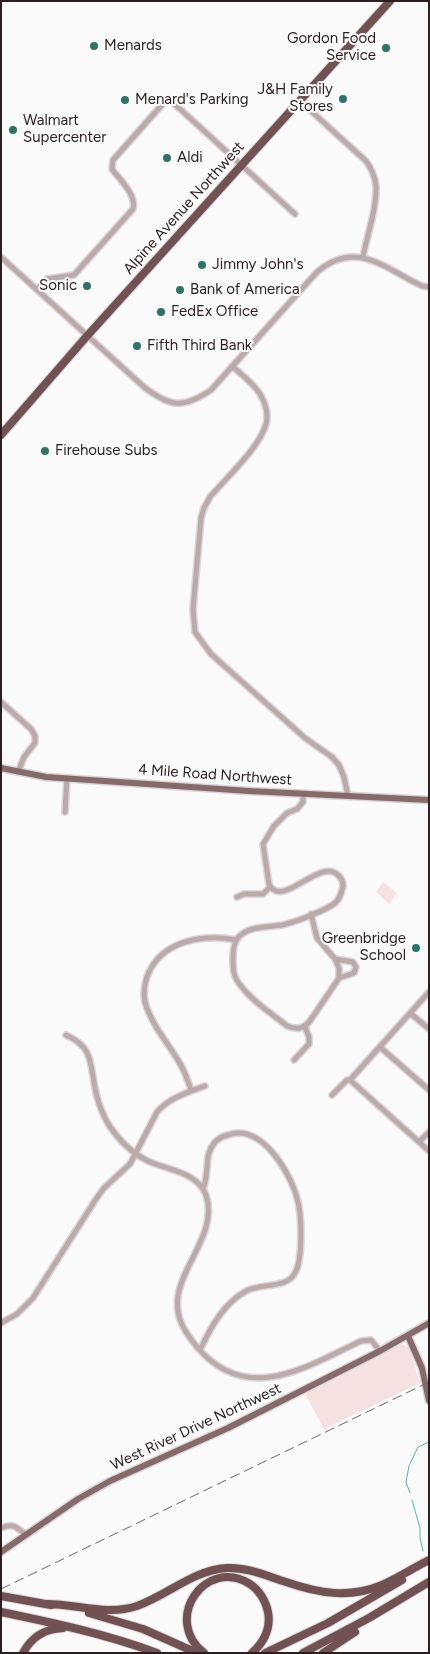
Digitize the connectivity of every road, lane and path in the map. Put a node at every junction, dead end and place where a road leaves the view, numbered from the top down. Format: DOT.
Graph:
graph roads {
  1 [pos="390,1"];
  2 [pos="300,101"];
  3 [pos="241,166"];
  4 [pos="295,214"];
  5 [pos="1,257"];
  6 [pos="362,257"];
  7 [pos="429,287"];
  8 [pos="37,289"];
  9 [pos="87,336"];
  10 [pos="232,366"];
  11 [pos="1,435"];
  12 [pos="1,702"];
  13 [pos="1,768"];
  14 [pos="18,772"];
  15 [pos="67,778"];
  16 [pos="303,794"];
  17 [pos="348,796"];
  18 [pos="429,800"];
  19 [pos="65,812"];
  20 [pos="270,887"];
  21 [pos="237,897"];
  22 [pos="311,914"];
  23 [pos="236,940"];
  24 [pos="335,959"];
  25 [pos="339,978"];
  26 [pos="429,992"];
  27 [pos="410,1013"];
  28 [pos="305,1027"];
  29 [pos="429,1029"];
  30 [pos="66,1035"];
  31 [pos="380,1047"];
  32 [pos="294,1060"];
  33 [pos="350,1080"];
  34 [pos="205,1086"];
  35 [pos="192,1090"];
  36 [pos="429,1090"];
  37 [pos="332,1096"];
  38 [pos="429,1132"];
  39 [pos="419,1142"];
  40 [pos="429,1151"];
  41 [pos="136,1154"];
  42 [pos="203,1189"];
  43 [pos="1,1323"];
  44 [pos="429,1323"];
  45 [pos="408,1336"];
  46 [pos="200,1350"];
  47 [pos="380,1351"];
  48 [pos="429,1401"];
  49 [pos="1,1528"];
  50 [pos="26,1535"];
  51 [pos="1,1552"];
  52 [pos="429,1561"];
  53 [pos="429,1582"];
  54 [pos="1,1596"];
  55 [pos="396,1603"];
  56 [pos="47,1604"];
  57 [pos="1,1612"];
  58 [pos="85,1630"];
  59 [pos="23,1653"];
  60 [pos="157,1653"];
  61 [pos="197,1653"];
  62 [pos="204,1653"];
  63 [pos="252,1653"];
  64 [pos="265,1653"];
  65 [pos="303,1653"];
  66 [pos="323,1653"];
  1 -- 2 [label="highway, Alpine Avenue Northwest"];
  2 -- 3 [label="highway, Alpine Avenue Northwest"];
  2 -- 6 [label="street"];
  3 -- 4 [label="street"];
  3 -- 8 [label="street"];
  3 -- 9 [label="highway, Alpine Avenue Northwest"];
  5 -- 8 [label="street"];
  6 -- 7 [label="street"];
  6 -- 10 [label="street"];
  8 -- 9 [label="street"];
  9 -- 10 [label="street"];
  9 -- 11 [label="highway, Alpine Avenue Northwest"];
  10 -- 17 [label="street"];
  12 -- 14 [label="street"];
  13 -- 14 [label="main road, 4 Mile Road Northwest"];
  14 -- 15 [label="main road, 4 Mile Road Northwest"];
  15 -- 16 [label="main road, 4 Mile Road Northwest"];
  15 -- 19 [label="street"];
  16 -- 17 [label="main road, 4 Mile Road Northwest"];
  16 -- 20 [label="street"];
  17 -- 18 [label="main road, 4 Mile Road Northwest"];
  20 -- 21 [label="street"];
  20 -- 22 [label="street"];
  22 -- 23 [label="street"];
  22 -- 24 [label="street"];
  23 -- 28 [label="street"];
  23 -- 35 [label="street"];
  24 -- 25 [label="street"];
  24 -- 25 [label="street"];
  25 -- 28 [label="street"];
  26 -- 27 [label="street"];
  27 -- 29 [label="street"];
  27 -- 31 [label="street"];
  28 -- 32 [label="street"];
  30 -- 41 [label="street"];
  31 -- 33 [label="street"];
  31 -- 36 [label="street"];
  33 -- 37 [label="street"];
  33 -- 39 [label="street"];
  34 -- 35 [label="street"];
  35 -- 41 [label="street"];
  38 -- 39 [label="street"];
  39 -- 40 [label="street"];
  41 -- 42 [label="street"];
  41 -- 43 [label="street"];
  42 -- 46 [label="street"];
  42 -- 46 [label="street"];
  44 -- 45 [label="main road, West River Drive Northwest"];
  45 -- 47 [label="main road, West River Drive Northwest"];
  45 -- 48 [label="main road"];
  46 -- 47 [label="street"];
  47 -- 50 [label="main road, West River Drive Northwest"];
  49 -- 50 [label="street"];
  50 -- 51 [label="main road, West River Drive Northwest"];
  52 -- 56 [label="highway"];
  52 -- 64 [label="highway"];
  53 -- 55 [label="highway"];
  54 -- 56 [label="highway"];
  55 -- 65 [label="highway"];
  55 -- 66 [label="highway"];
  56 -- 61 [label="highway"];
  57 -- 58 [label="highway"];
  58 -- 59 [label="highway"];
  58 -- 60 [label="highway"];
  62 -- 63 [label="highway"];
}
